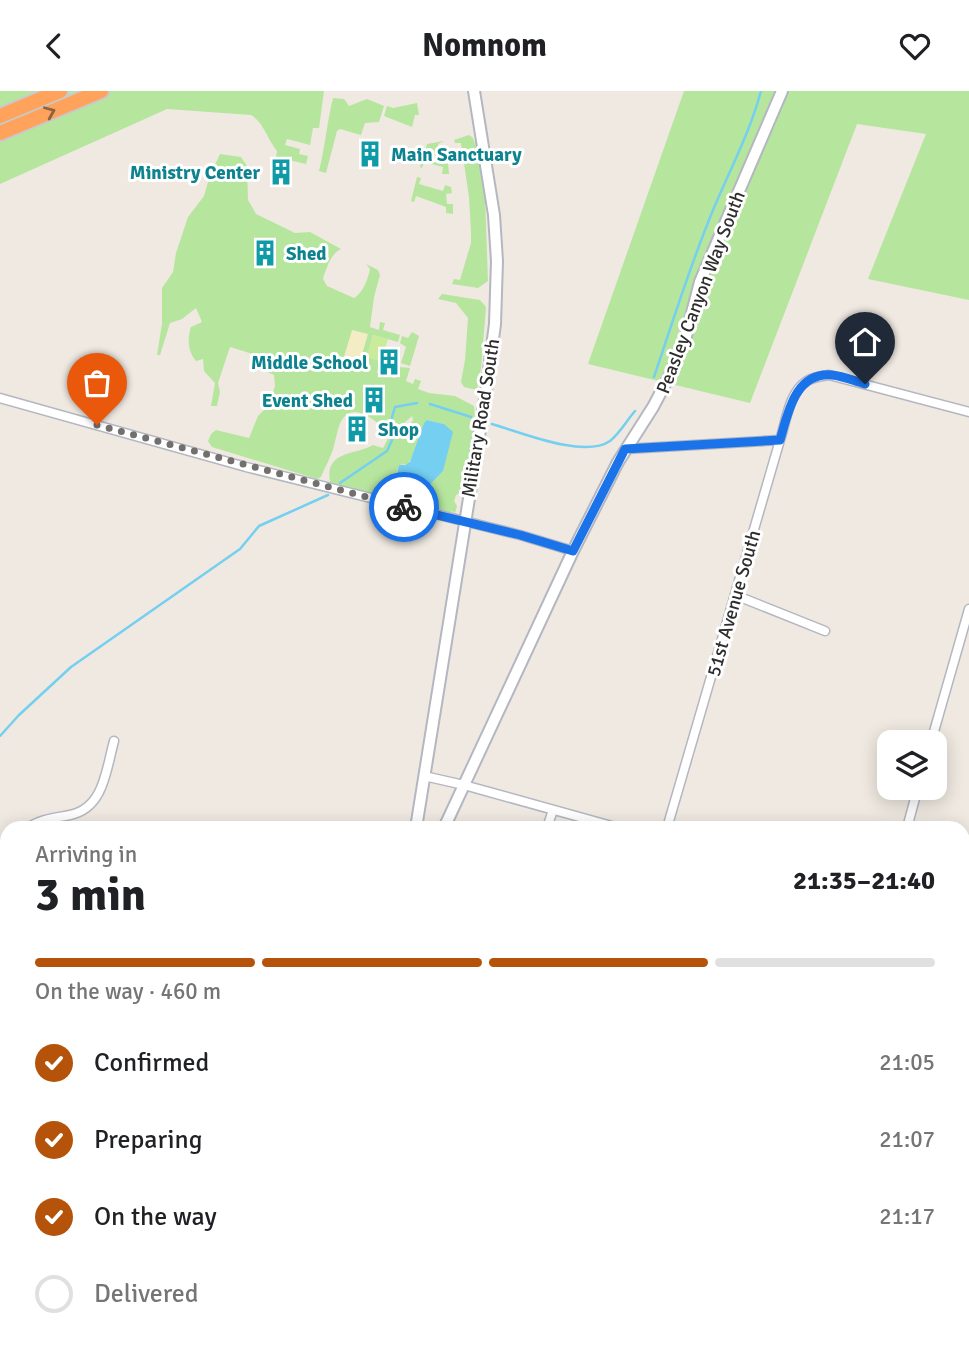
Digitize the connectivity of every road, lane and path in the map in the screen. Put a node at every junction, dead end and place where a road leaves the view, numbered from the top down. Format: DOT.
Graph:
graph roads {
  1 [pos="60,91"];
  2 [pos="101,91"];
  3 [pos="474,91"];
  4 [pos="782,91"];
  5 [pos="0,116"];
  6 [pos="0,133"];
  7 [pos="0,398"];
  8 [pos="969,412"];
  9 [pos="780,440"];
  10 [pos="625,449"];
  11 [pos="464,523"];
  12 [pos="573,551"];
  13 [pos="735,595"];
  14 [pos="969,609"];
  15 [pos="825,631"];
  16 [pos="934,730"];
  17 [pos="114,741"];
  18 [pos="424,776"];
  19 [pos="464,785"];
  20 [pos="915,800"];
  21 [pos="552,810"];
  22 [pos="41,821"];
  23 [pos="417,821"];
  24 [pos="447,821"];
  25 [pos="549,821"];
  26 [pos="593,821"];
  27 [pos="669,821"];
  28 [pos="909,821"];
  1 -- 5 [label="highway"];
  6 -- 2 [label="highway, one-way"];
  3 -- 11 [label="street, Military Road South"];
  4 -- 10 [label="street, Peasley Canyon Way South"];
  7 -- 11 [label="street"];
  8 -- 9 [label="street, 51st Avenue South"];
  9 -- 10 [label="street"];
  9 -- 13 [label="street, 51st Avenue South"];
  10 -- 12 [label="street, Peasley Canyon Way South"];
  11 -- 12 [label="street"];
  11 -- 18 [label="street, Military Road South"];
  12 -- 19 [label="street, Peasley Canyon Way South"];
  13 -- 15 [label="street"];
  13 -- 27 [label="street, 51st Avenue South"];
  14 -- 16 [label="street"];
  17 -- 22 [label="street"];
  18 -- 19 [label="street"];
  18 -- 23 [label="street, Military Road South"];
  19 -- 21 [label="street"];
  19 -- 24 [label="street, Peasley Canyon Way South"];
  20 -- 28 [label="street"];
  21 -- 25 [label="street"];
  21 -- 26 [label="street"];
}
